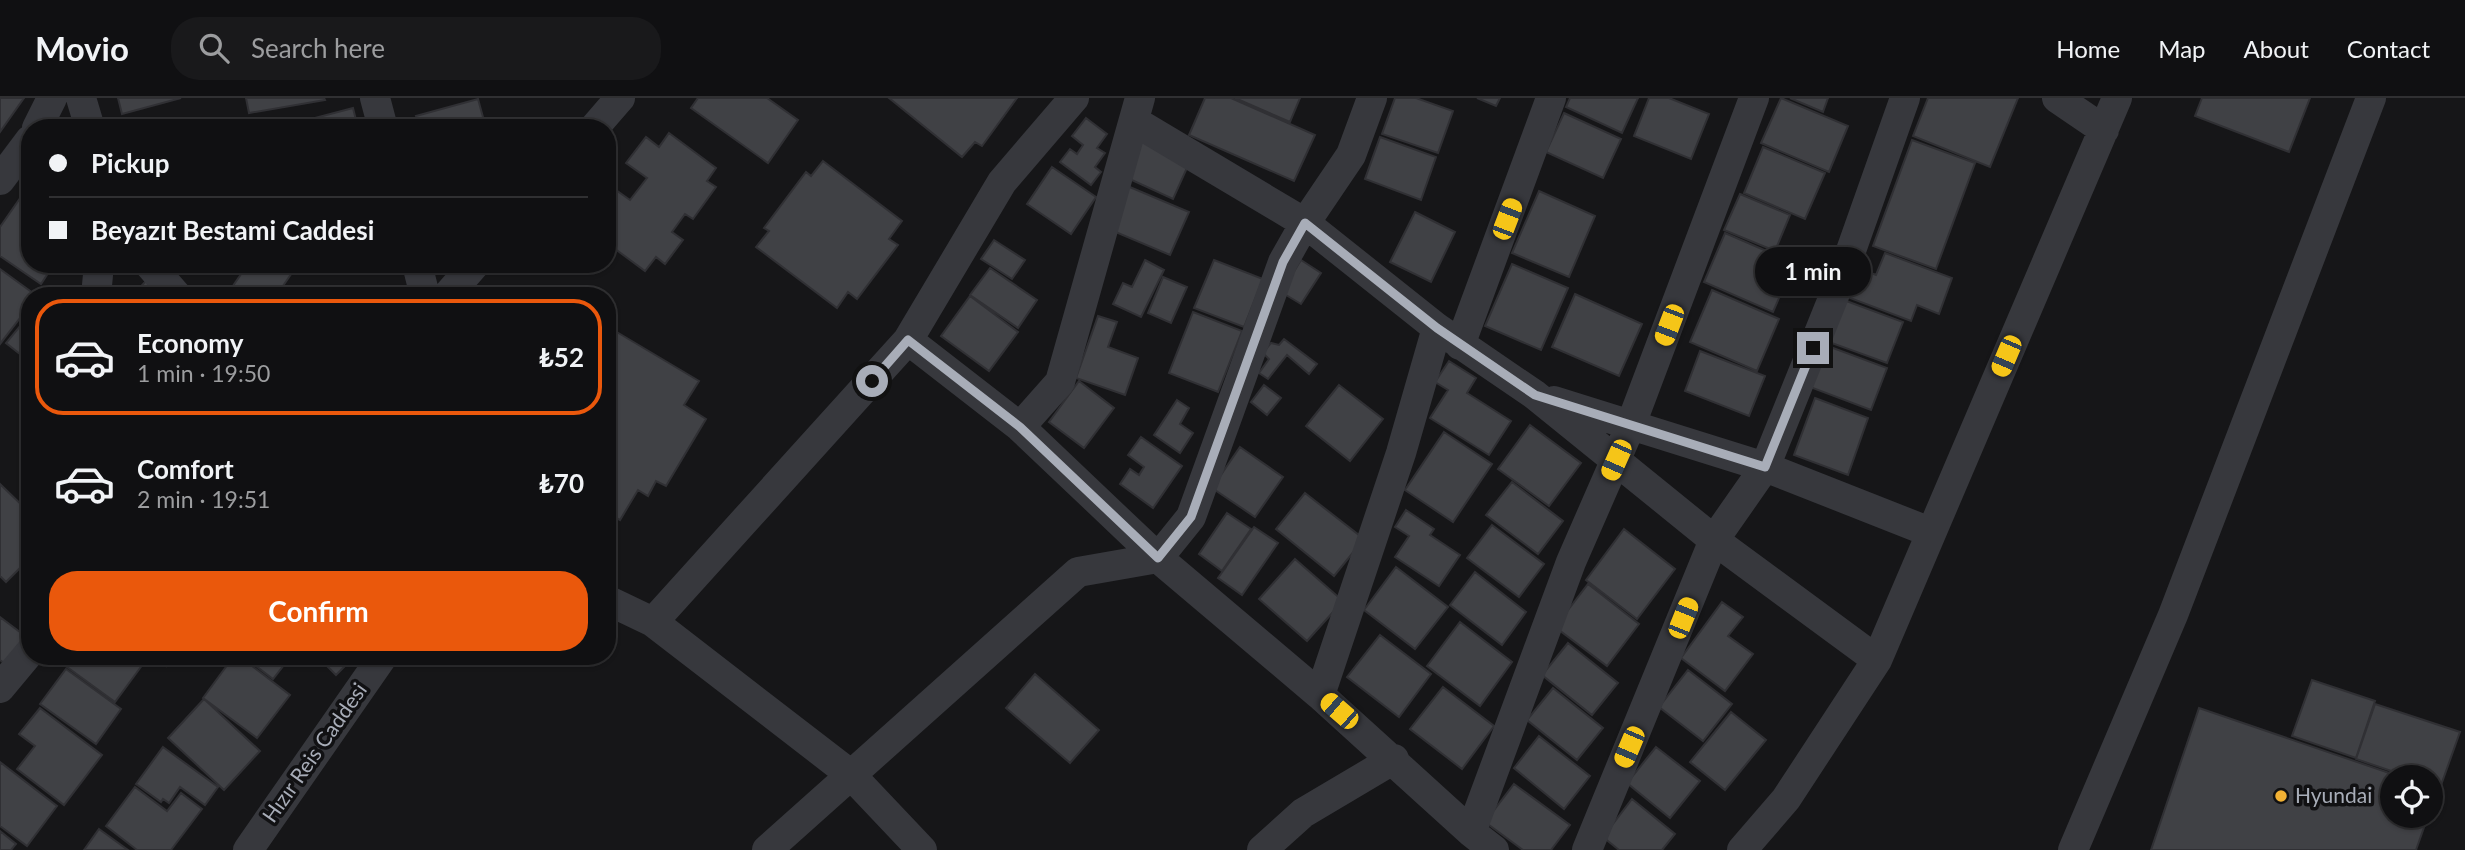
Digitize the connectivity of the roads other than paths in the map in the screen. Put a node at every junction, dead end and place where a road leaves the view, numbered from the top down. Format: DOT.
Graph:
graph roads {
  1 [pos="81,98"];
  2 [pos="375,98"];
  3 [pos="620,98"];
  4 [pos="1074,98"];
  5 [pos="1372,98"];
  6 [pos="1551,98"];
  7 [pos="1754,98"];
  8 [pos="1905,98"];
  9 [pos="2057,98"];
  10 [pos="2117,98"];
  11 [pos="2371,98"];
  12 [pos="1137,109"];
  13 [pos="87,119"];
  14 [pos="381,119"];
  15 [pos="602,119"];
  16 [pos="2104,130"];
  17 [pos="21,151"];
  18 [pos="0,180"];
  19 [pos="1305,223"];
  20 [pos="157,273"];
  21 [pos="467,273"];
  22 [pos="169,287"];
  23 [pos="455,287"];
  24 [pos="1448,336"];
  25 [pos="908,340"];
  26 [pos="1535,395"];
  27 [pos="1020,427"];
  28 [pos="1630,427"];
  29 [pos="1616,460"];
  30 [pos="1765,467"];
  31 [pos="1930,532"];
  32 [pos="1714,540"];
  33 [pos="1158,558"];
  34 [pos="616,604"];
  35 [pos="653,622"];
  36 [pos="1877,660"];
  37 [pos="21,663"];
  38 [pos="377,665"];
  39 [pos="0,688"];
  40 [pos="1320,695"];
  41 [pos="1394,760"];
  42 [pos="850,774"];
  43 [pos="1483,841"];
  44 [pos="248,850"];
  45 [pos="767,850"];
  46 [pos="922,850"];
  47 [pos="1262,850"];
  48 [pos="1587,850"];
  49 [pos="1742,850"];
  50 [pos="2073,850"];
  1 -- 13 [label="street"];
  2 -- 14 [label="street"];
  3 -- 15 [label="street"];
  4 -- 25 [label="street"];
  5 -- 19 [label="street"];
  6 -- 24 [label="street"];
  7 -- 28 [label="street"];
  8 -- 30 [label="street"];
  9 -- 16 [label="street"];
  10 -- 16 [label="street"];
  11 -- 50 [label="street"];
  12 -- 19 [label="street"];
  12 -- 27 [label="street"];
  16 -- 31 [label="street"];
  17 -- 18 [label="street"];
  19 -- 24 [label="street"];
  19 -- 33 [label="street"];
  20 -- 22 [label="street"];
  21 -- 23 [label="street"];
  24 -- 26 [label="street"];
  24 -- 40 [label="street"];
  25 -- 27 [label="street"];
  25 -- 35 [label="street"];
  26 -- 28 [label="street"];
  26 -- 29 [label="street"];
  27 -- 33 [label="street"];
  28 -- 29 [label="street"];
  28 -- 30 [label="street"];
  29 -- 32 [label="street"];
  29 -- 43 [label="street"];
  30 -- 31 [label="street"];
  30 -- 32 [label="street"];
  31 -- 36 [label="street"];
  32 -- 36 [label="street"];
  32 -- 48 [label="street"];
  33 -- 40 [label="street"];
  33 -- 42 [label="street"];
  34 -- 35 [label="street"];
  35 -- 42 [label="street"];
  36 -- 49 [label="street"];
  37 -- 39 [label="street"];
  38 -- 44 [label="street, Hızır Reis Caddesi"];
  40 -- 41 [label="street"];
  41 -- 43 [label="street"];
  41 -- 47 [label="street"];
  42 -- 45 [label="street"];
  42 -- 46 [label="street"];
}
